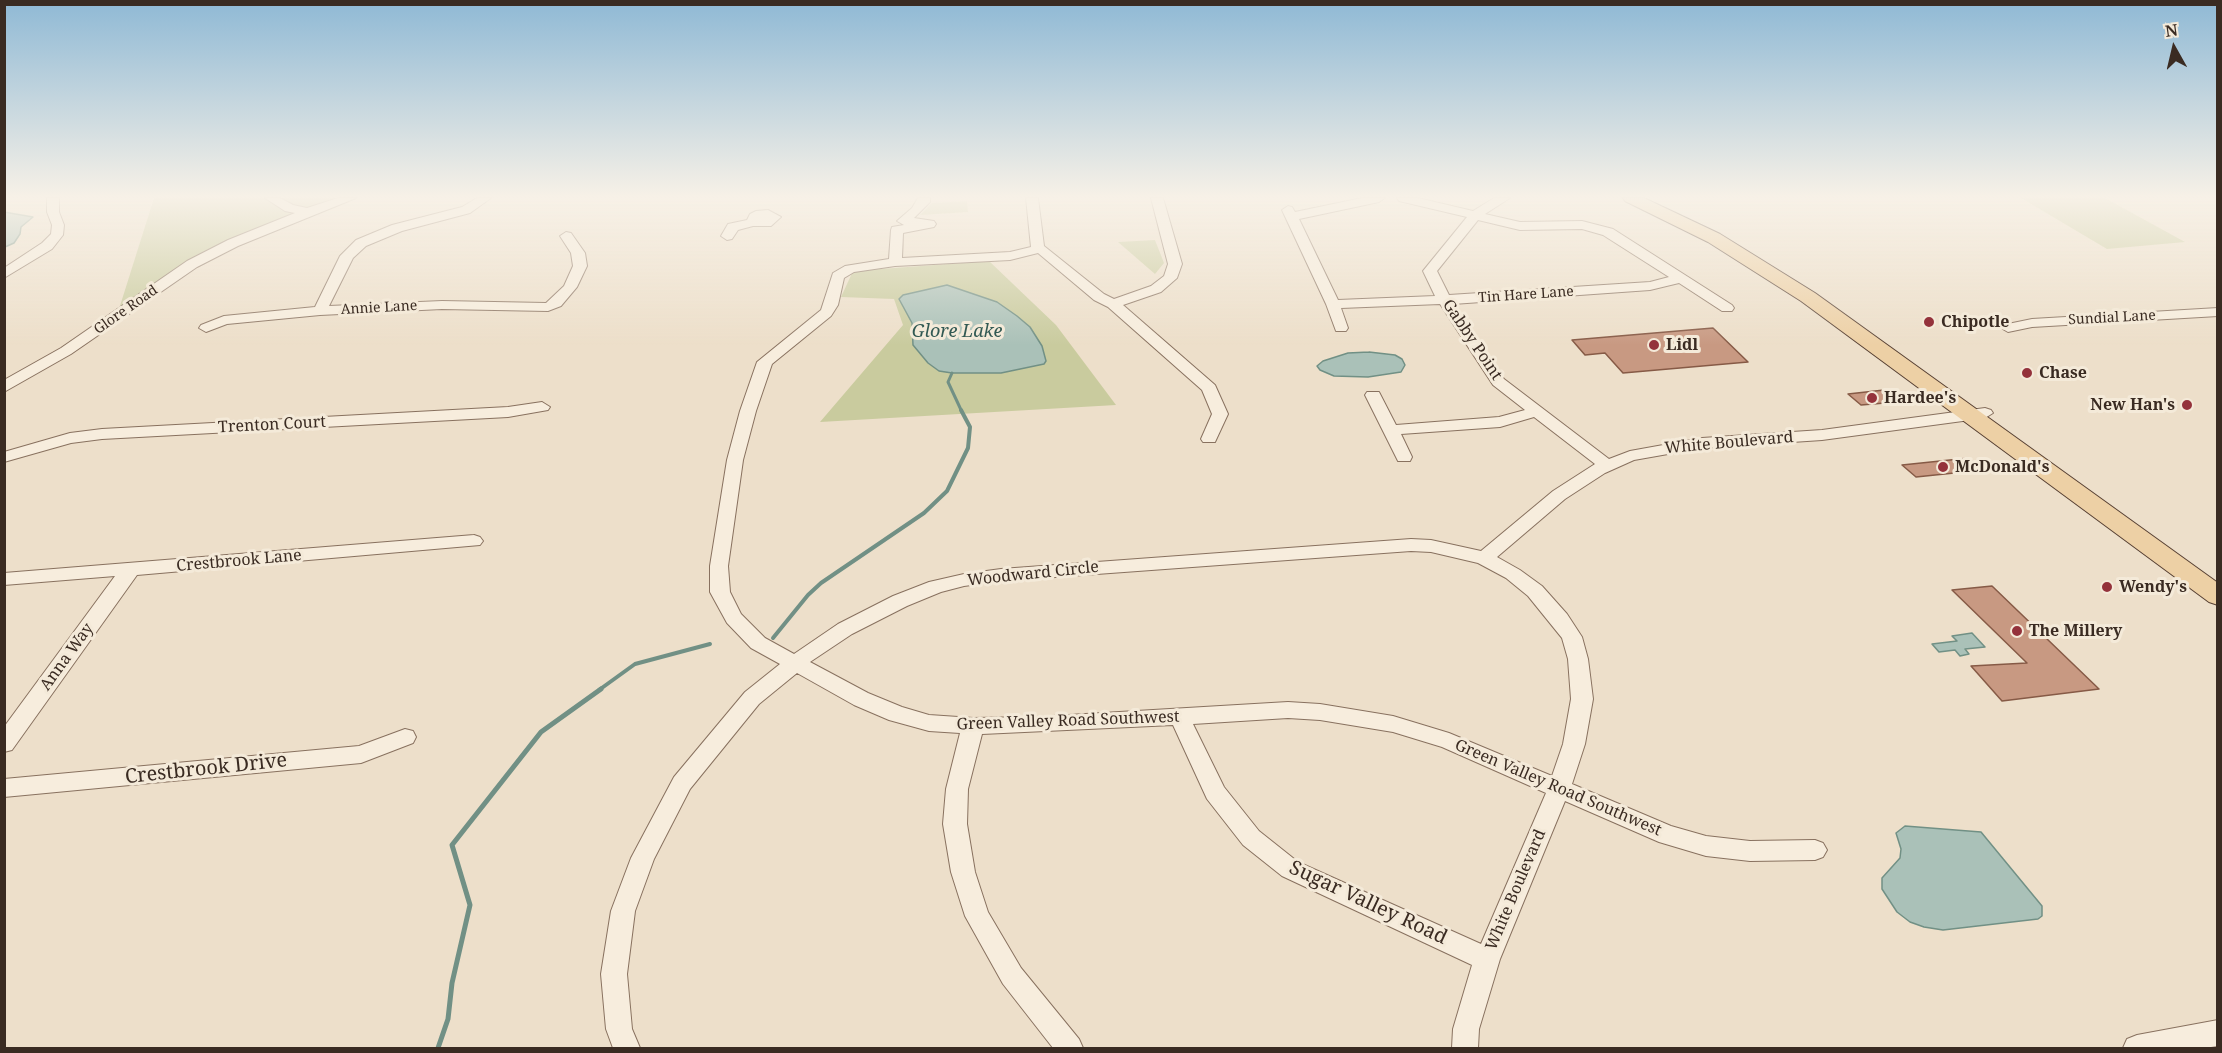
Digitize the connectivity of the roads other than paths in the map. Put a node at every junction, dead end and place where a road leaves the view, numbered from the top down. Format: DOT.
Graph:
graph roads {
  1 [pos="45,247"];
  2 [pos="225,247"];
  3 [pos="357,247"];
  4 [pos="573,247"];
  5 [pos="896,247"];
  6 [pos="1170,247"];
  7 [pos="1305,247"];
  8 [pos="1450,247"];
  9 [pos="1633,247"];
  10 [pos="1728,247"];
  11 [pos="1745,247"];
  12 [pos="1040,249"];
  13 [pos="895,262"];
  14 [pos="4,274"];
  15 [pos="1683,278"];
  16 [pos="1444,300"];
  17 [pos="1113,304"];
  18 [pos="1333,304"];
  19 [pos="553,305"];
  20 [pos="1727,308"];
  21 [pos="320,311"];
  22 [pos="568,312"];
  23 [pos="2217,312"];
  24 [pos="206,328"];
  25 [pos="1341,328"];
  26 [pos="2008,328"];
  27 [pos="4,387"];
  28 [pos="1373,395"];
  29 [pos="542,407"];
  30 [pos="1538,411"];
  31 [pos="1979,414"];
  32 [pos="1390,430"];
  33 [pos="1209,439"];
  34 [pos="4,457"];
  35 [pos="1404,457"];
  36 [pos="1607,465"];
  37 [pos="474,542"];
  38 [pos="1484,558"];
  39 [pos="130,570"];
  40 [pos="4,579"];
  41 [pos="2217,582"];
  42 [pos="2217,596"];
  43 [pos="796,664"];
  44 [pos="1180,718"];
  45 [pos="973,726"];
  46 [pos="405,737"];
  47 [pos="4,744"];
  48 [pos="4,788"];
  49 [pos="1559,788"];
  50 [pos="1815,850"];
  51 [pos="1487,959"];
  52 [pos="2217,1033"];
  53 [pos="626,1048"];
  54 [pos="1069,1048"];
  55 [pos="1466,1048"];
  56 [pos="2137,1048"];
  1 -- 14 [label="street"];
  2 -- 27 [label="street, Glore Road"];
  3 -- 21 [label="street"];
  4 -- 19 [label="street"];
  5 -- 13 [label="street"];
  6 -- 17 [label="street"];
  7 -- 18 [label="street"];
  8 -- 16 [label="street, Gabby Point"];
  9 -- 15 [label="street"];
  10 -- 31 [label="main road"];
  11 -- 31 [label="main road"];
  12 -- 13 [label="street, Green Valley Road Southwest"];
  12 -- 17 [label="street"];
  13 -- 43 [label="street, Green Valley Road Southwest"];
  15 -- 16 [label="street, Tin Hare Lane"];
  15 -- 20 [label="street"];
  16 -- 18 [label="street, Tin Hare Lane"];
  16 -- 30 [label="street, Gabby Point"];
  17 -- 33 [label="street"];
  18 -- 25 [label="street"];
  19 -- 21 [label="street, Annie Lane"];
  19 -- 22 [label="street, Annie Lane"];
  21 -- 24 [label="street, Annie Lane"];
  23 -- 26 [label="street, Sundial Lane"];
  28 -- 32 [label="street"];
  29 -- 34 [label="street, Trenton Court"];
  30 -- 32 [label="street"];
  30 -- 36 [label="street, Gabby Point"];
  31 -- 36 [label="street, White Boulevard"];
  31 -- 41 [label="main road"];
  31 -- 42 [label="main road"];
  32 -- 35 [label="street"];
  36 -- 38 [label="street, White Boulevard"];
  37 -- 39 [label="street, Crestbrook Lane"];
  38 -- 43 [label="street, Woodward Circle"];
  38 -- 49 [label="street, White Boulevard"];
  39 -- 40 [label="street, Crestbrook Lane"];
  39 -- 47 [label="street, Anna Way"];
  43 -- 45 [label="street, Green Valley Road Southwest"];
  43 -- 53 [label="street, Woodward Circle"];
  44 -- 45 [label="street, Green Valley Road Southwest"];
  44 -- 49 [label="street, Green Valley Road Southwest"];
  44 -- 51 [label="street, Sugar Valley Road"];
  45 -- 54 [label="street"];
  46 -- 48 [label="street, Crestbrook Drive"];
  49 -- 50 [label="street, Green Valley Road Southwest"];
  49 -- 51 [label="street, White Boulevard"];
  51 -- 55 [label="street, White Boulevard"];
  52 -- 56 [label="street"];
}
